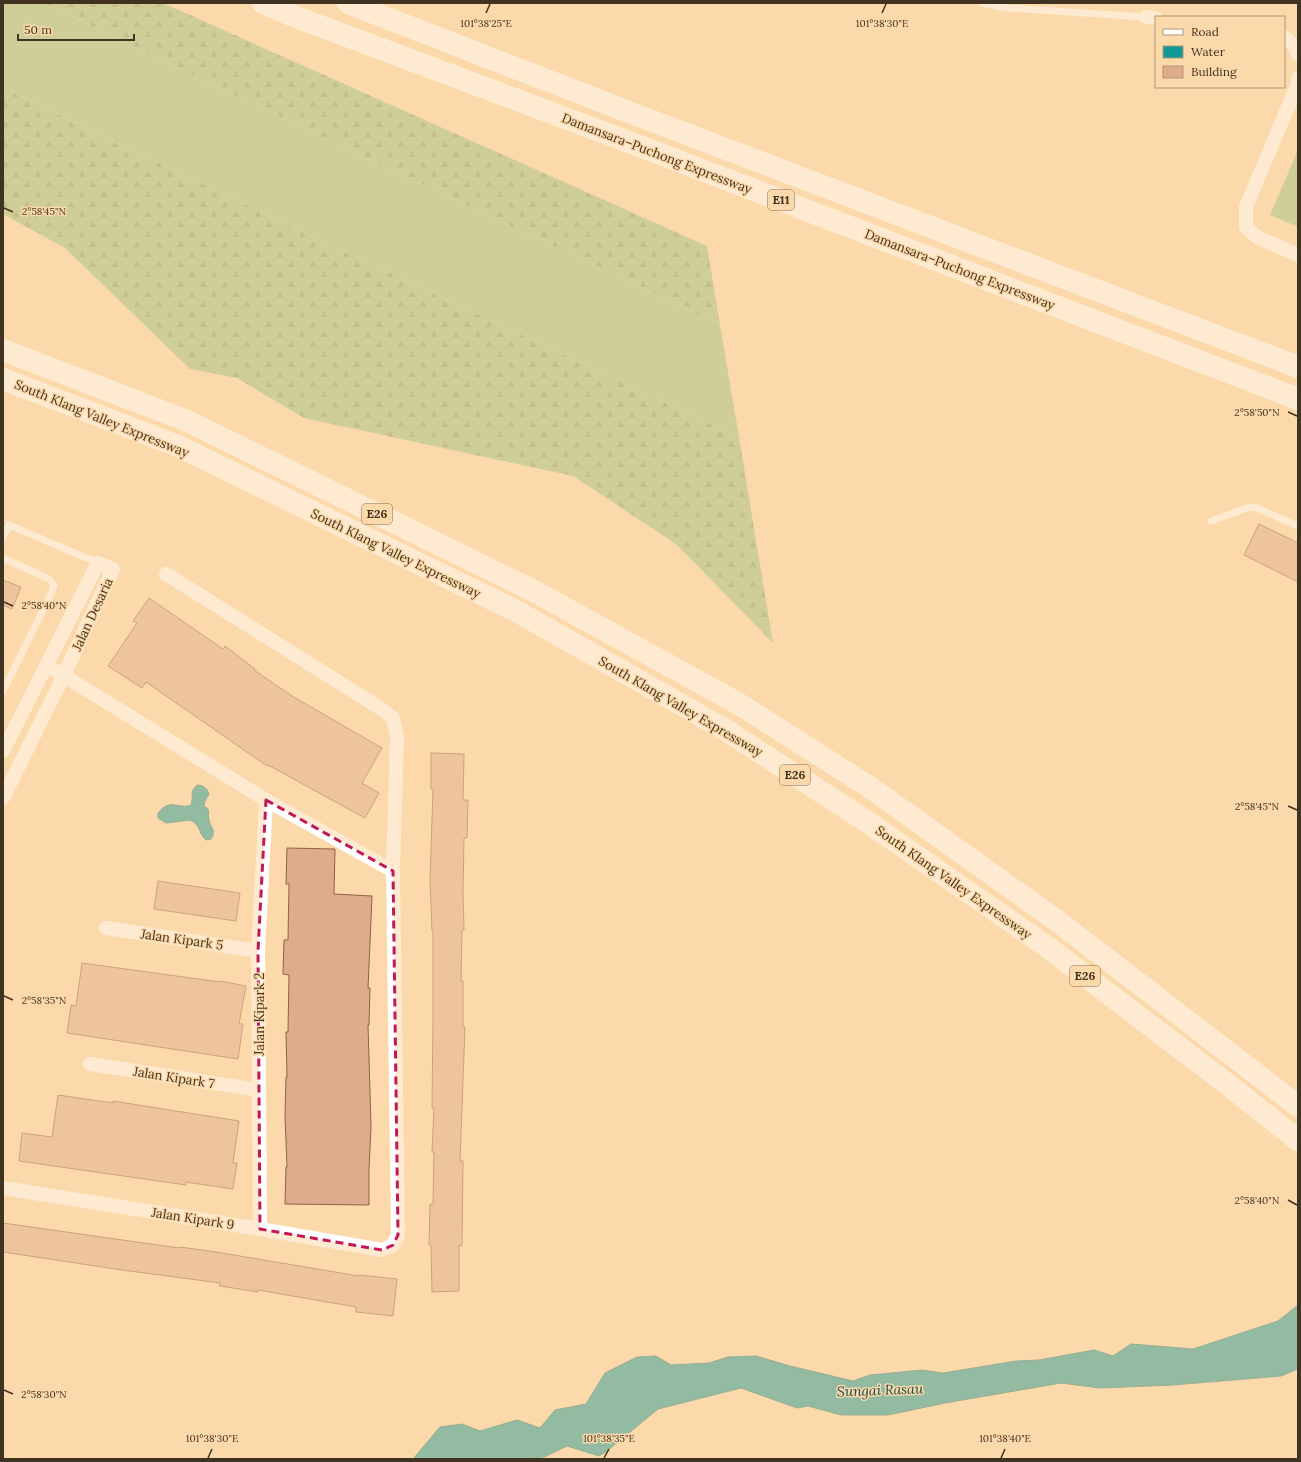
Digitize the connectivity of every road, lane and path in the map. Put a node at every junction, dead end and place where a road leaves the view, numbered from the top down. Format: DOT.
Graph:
graph roads {
  1 [pos="263,3"];
  2 [pos="348,3"];
  3 [pos="982,3"];
  4 [pos="1151,17"];
  5 [pos="1285,38"];
  6 [pos="1298,55"];
  7 [pos="1298,78"];
  8 [pos="1298,254"];
  9 [pos="3,350"];
  10 [pos="1298,367"];
  11 [pos="3,378"];
  12 [pos="1298,399"];
  13 [pos="1211,521"];
  14 [pos="6,523"];
  15 [pos="1298,526"];
  16 [pos="3,538"];
  17 [pos="3,558"];
  18 [pos="98,563"];
  19 [pos="166,574"];
  20 [pos="47,666"];
  21 [pos="64,675"];
  22 [pos="3,691"];
  23 [pos="3,751"];
  24 [pos="3,798"];
  25 [pos="266,800"];
  26 [pos="393,871"];
  27 [pos="106,928"];
  28 [pos="258,951"];
  29 [pos="90,1064"];
  30 [pos="259,1090"];
  31 [pos="1298,1106"];
  32 [pos="1298,1140"];
  33 [pos="3,1188"];
  34 [pos="260,1228"];
  1 -- 12 [label="highway, Damansara–Puchong Expressway / E11"];
  2 -- 10 [label="highway, E11"];
  3 -- 4 [label="lane"];
  5 -- 6 [label="street"];
  7 -- 8 [label="street"];
  9 -- 31 [label="highway, South Klang Valley Expressway / E26"];
  11 -- 32 [label="highway, South Klang Valley Expressway / E26"];
  13 -- 15 [label="lane"];
  14 -- 16 [label="lane"];
  14 -- 18 [label="lane"];
  17 -- 22 [label="lane"];
  18 -- 20 [label="street, Jalan Desaria"];
  18 -- 21 [label="street, Jalan Desaria"];
  19 -- 26 [label="street"];
  20 -- 21 [label="street"];
  20 -- 23 [label="street, Jalan Desaria"];
  21 -- 24 [label="street, Jalan Desaria"];
  21 -- 25 [label="street"];
  25 -- 26 [label="street"];
  25 -- 28 [label="street, Jalan Kipark 2"];
  26 -- 34 [label="street, Jalan Kipark 9"];
  27 -- 28 [label="street, Jalan Kipark 5"];
  28 -- 30 [label="street, Jalan Kipark 2"];
  29 -- 30 [label="street, Jalan Kipark 7"];
  30 -- 34 [label="street, Jalan Kipark 2"];
  33 -- 34 [label="street, Jalan Kipark 9"];
}
